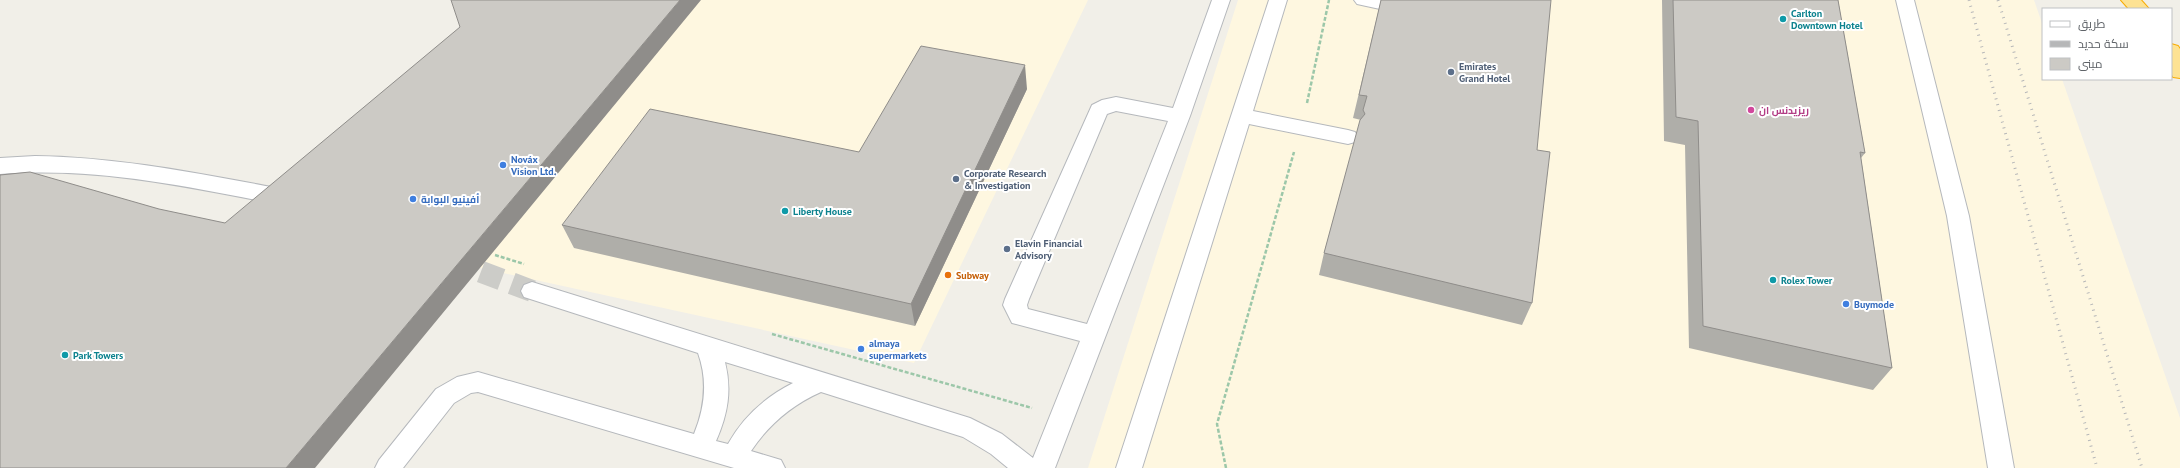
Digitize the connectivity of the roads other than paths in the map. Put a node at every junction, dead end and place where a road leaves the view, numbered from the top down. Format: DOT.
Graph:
graph roads {
  1 [pos="1221,0"];
  2 [pos="1278,0"];
  3 [pos="1905,0"];
  4 [pos="2130,0"];
  5 [pos="2139,8"];
  6 [pos="2172,52"];
  7 [pos="2180,72"];
  8 [pos="1180,116"];
  9 [pos="1241,116"];
  10 [pos="1348,137"];
  11 [pos="0,166"];
  12 [pos="276,196"];
  13 [pos="532,291"];
  14 [pos="1093,335"];
  15 [pos="707,346"];
  16 [pos="820,382"];
  17 [pos="701,446"];
  18 [pos="734,457"];
  19 [pos="1134,463"];
  20 [pos="388,468"];
  21 [pos="772,468"];
  22 [pos="1026,468"];
  23 [pos="1042,468"];
  24 [pos="2001,468"];
  1 -- 8 [label="street"];
  2 -- 9 [label="street"];
  3 -- 24 [label="street"];
  4 -- 5 [label="highway"];
  6 -- 7 [label="highway"];
  8 -- 14 [label="street"];
  8 -- 14 [label="street"];
  9 -- 10 [label="street"];
  9 -- 19 [label="street"];
  11 -- 12 [label="street"];
  13 -- 15 [label="street"];
  14 -- 23 [label="street"];
  15 -- 16 [label="street"];
  15 -- 17 [label="street"];
  16 -- 18 [label="street"];
  16 -- 22 [label="street"];
  17 -- 18 [label="street"];
  17 -- 20 [label="street"];
  18 -- 21 [label="street"];
}
